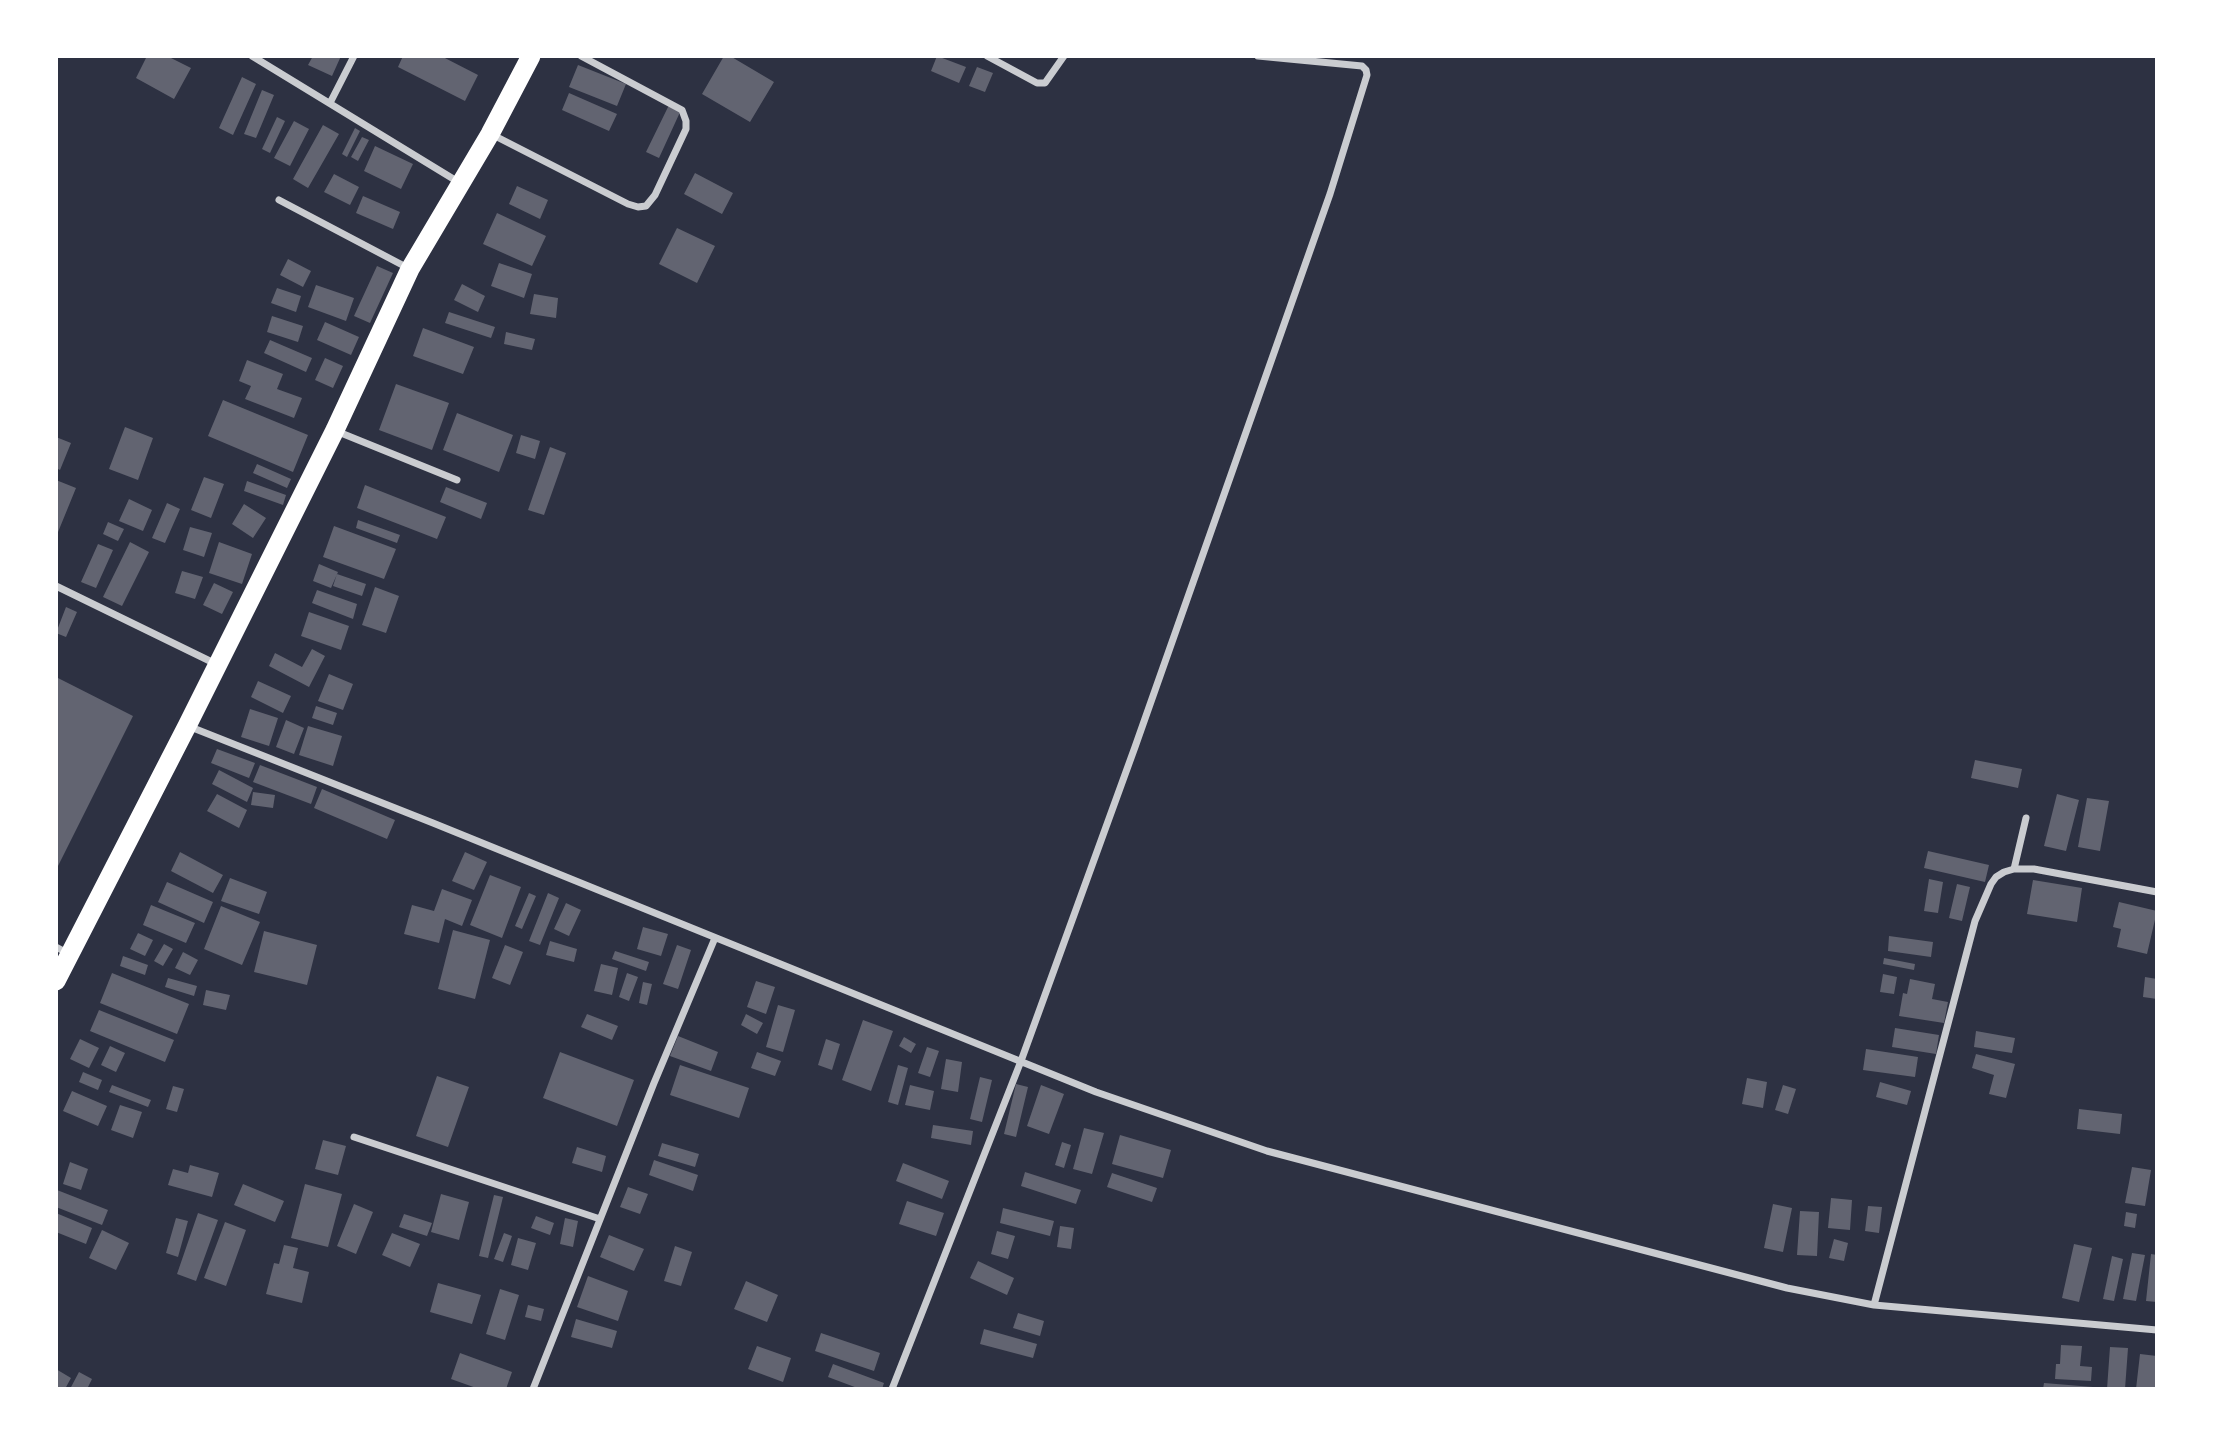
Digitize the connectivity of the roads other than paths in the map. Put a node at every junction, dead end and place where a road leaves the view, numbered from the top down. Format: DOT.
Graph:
graph roads {
  1 [pos="252,56"];
  2 [pos="354,56"];
  3 [pos="531,56"];
  4 [pos="581,56"];
  5 [pos="987,56"];
  6 [pos="1064,56"];
  7 [pos="1258,56"];
  8 [pos="330,103"];
  9 [pos="489,134"];
  10 [pos="460,183"];
  11 [pos="279,200"];
  12 [pos="411,269"];
  13 [pos="335,430"];
  14 [pos="457,480"];
  15 [pos="56,586"];
  16 [pos="218,665"];
  17 [pos="187,726"];
  18 [pos="2026,818"];
  19 [pos="2014,869"];
  20 [pos="2157,892"];
  21 [pos="715,938"];
  22 [pos="63,951"];
  23 [pos="56,981"];
  24 [pos="1021,1061"];
  25 [pos="354,1137"];
  26 [pos="600,1219"];
  27 [pos="1874,1305"];
  28 [pos="2157,1330"];
  29 [pos="533,1389"];
  30 [pos="892,1389"];
  1 -- 8 [label="street"];
  2 -- 8 [label="street"];
  3 -- 9 [label="highway"];
  4 -- 9 [label="street"];
  5 -- 6 [label="street"];
  7 -- 24 [label="street"];
  8 -- 10 [label="street"];
  9 -- 10 [label="highway"];
  10 -- 12 [label="highway"];
  11 -- 12 [label="street"];
  12 -- 13 [label="highway"];
  13 -- 14 [label="street"];
  13 -- 16 [label="highway"];
  15 -- 16 [label="street"];
  16 -- 17 [label="highway"];
  17 -- 21 [label="street"];
  17 -- 22 [label="highway"];
  18 -- 19 [label="street"];
  19 -- 20 [label="street"];
  19 -- 27 [label="street"];
  21 -- 24 [label="street"];
  21 -- 26 [label="street"];
  22 -- 23 [label="highway"];
  24 -- 27 [label="street"];
  24 -- 30 [label="street"];
  25 -- 26 [label="street"];
  26 -- 29 [label="street"];
  27 -- 28 [label="street"];
}
